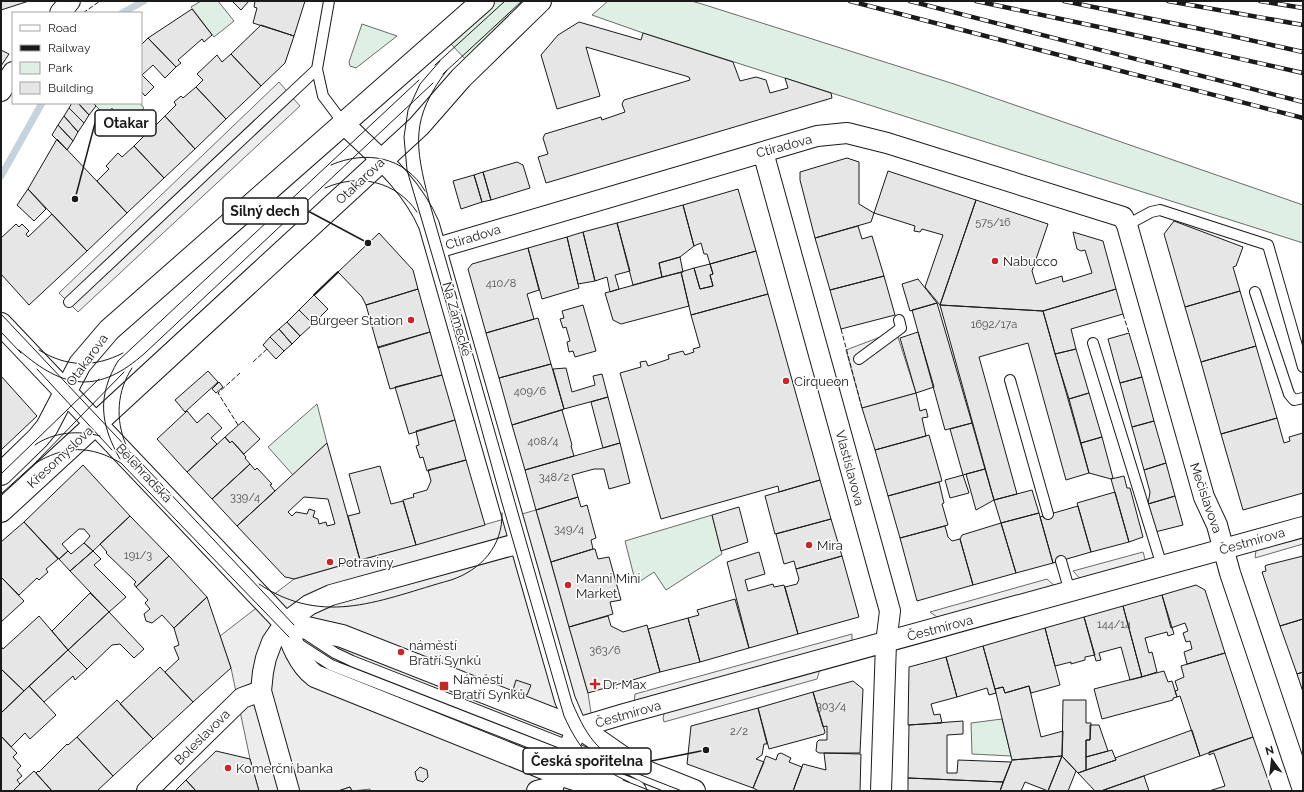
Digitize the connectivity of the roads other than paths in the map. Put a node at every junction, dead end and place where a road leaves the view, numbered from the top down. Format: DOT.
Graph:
graph roads {
  1 [pos="70,1"];
  2 [pos="329,1"];
  3 [pos="483,1"];
  4 [pos="540,1"];
  5 [pos="61,12"];
  6 [pos="317,69"];
  7 [pos="12,74"];
  8 [pos="1,91"];
  9 [pos="344,124"];
  10 [pos="762,152"];
  11 [pos="382,161"];
  12 [pos="1127,225"];
  13 [pos="437,248"];
  14 [pos="1255,292"];
  15 [pos="68,302"];
  16 [pos="899,320"];
  17 [pos="1,324"];
  18 [pos="1093,343"];
  19 [pos="859,359"];
  20 [pos="1303,366"];
  21 [pos="1010,380"];
  22 [pos="65,390"];
  23 [pos="1303,398"];
  24 [pos="119,402"];
  25 [pos="97,423"];
  26 [pos="1,474"];
  27 [pos="1,511"];
  28 [pos="1048,514"];
  29 [pos="1303,527"];
  30 [pos="520,543"];
  31 [pos="1223,549"];
  32 [pos="1061,561"];
  33 [pos="1162,566"];
  34 [pos="1070,592"];
  35 [pos="290,628"];
  36 [pos="886,643"];
  37 [pos="261,690"];
  38 [pos="568,752"];
  39 [pos="626,788"];
  40 [pos="1303,790"];
  41 [pos="148,791"];
  42 [pos="289,791"];
  43 [pos="537,791"];
  44 [pos="694,791"];
  45 [pos="881,791"];
  1 -- 5 [label="street"];
  2 -- 6 [label="lane"];
  3 -- 9 [label="main road, Otakarova"];
  4 -- 11 [label="main road, Otakarova"];
  6 -- 9 [label="lane"];
  6 -- 15 [label="lane"];
  7 -- 8 [label="street"];
  9 -- 11 [label="street, Na Zámecké"];
  9 -- 22 [label="main road, Otakarova"];
  10 -- 12 [label="street, Ctiradova"];
  10 -- 13 [label="street, Ctiradova"];
  10 -- 36 [label="street, Vlastislavova"];
  11 -- 13 [label="street, Na Zámecké"];
  11 -- 24 [label="main road, Otakarova"];
  12 -- 20 [label="lane"];
  12 -- 31 [label="street, Mečislavova"];
  13 -- 30 [label="street, Na Zámecké"];
  14 -- 23 [label="lane"];
  16 -- 19 [label="lane"];
  17 -- 22 [label="main road, Bělehradská"];
  18 -- 33 [label="lane"];
  21 -- 28 [label="lane"];
  22 -- 25 [label="main road, Bělehradská"];
  22 -- 26 [label="main road"];
  24 -- 25 [label="main road, Křesomyslova"];
  25 -- 27 [label="main road, Křesomyslova"];
  25 -- 35 [label="main road, Bělehradská"];
  29 -- 31 [label="street, Čestmírova"];
  30 -- 35 [label="street"];
  30 -- 38 [label="street"];
  31 -- 33 [label="street, Čestmírova"];
  31 -- 40 [label="street, Mečislavova"];
  32 -- 34 [label="lane"];
  33 -- 34 [label="street, Čestmírova"];
  34 -- 36 [label="street, Čestmírova"];
  35 -- 37 [label="street"];
  35 -- 38 [label="main road"];
  35 -- 38 [label="main road"];
  36 -- 38 [label="street, Čestmírova"];
  36 -- 45 [label="street, Vlastislavova"];
  37 -- 41 [label="street, Boleslavova"];
  37 -- 42 [label="street"];
  38 -- 39 [label="main road"];
  38 -- 43 [label="street"];
  38 -- 44 [label="main road"];
}
